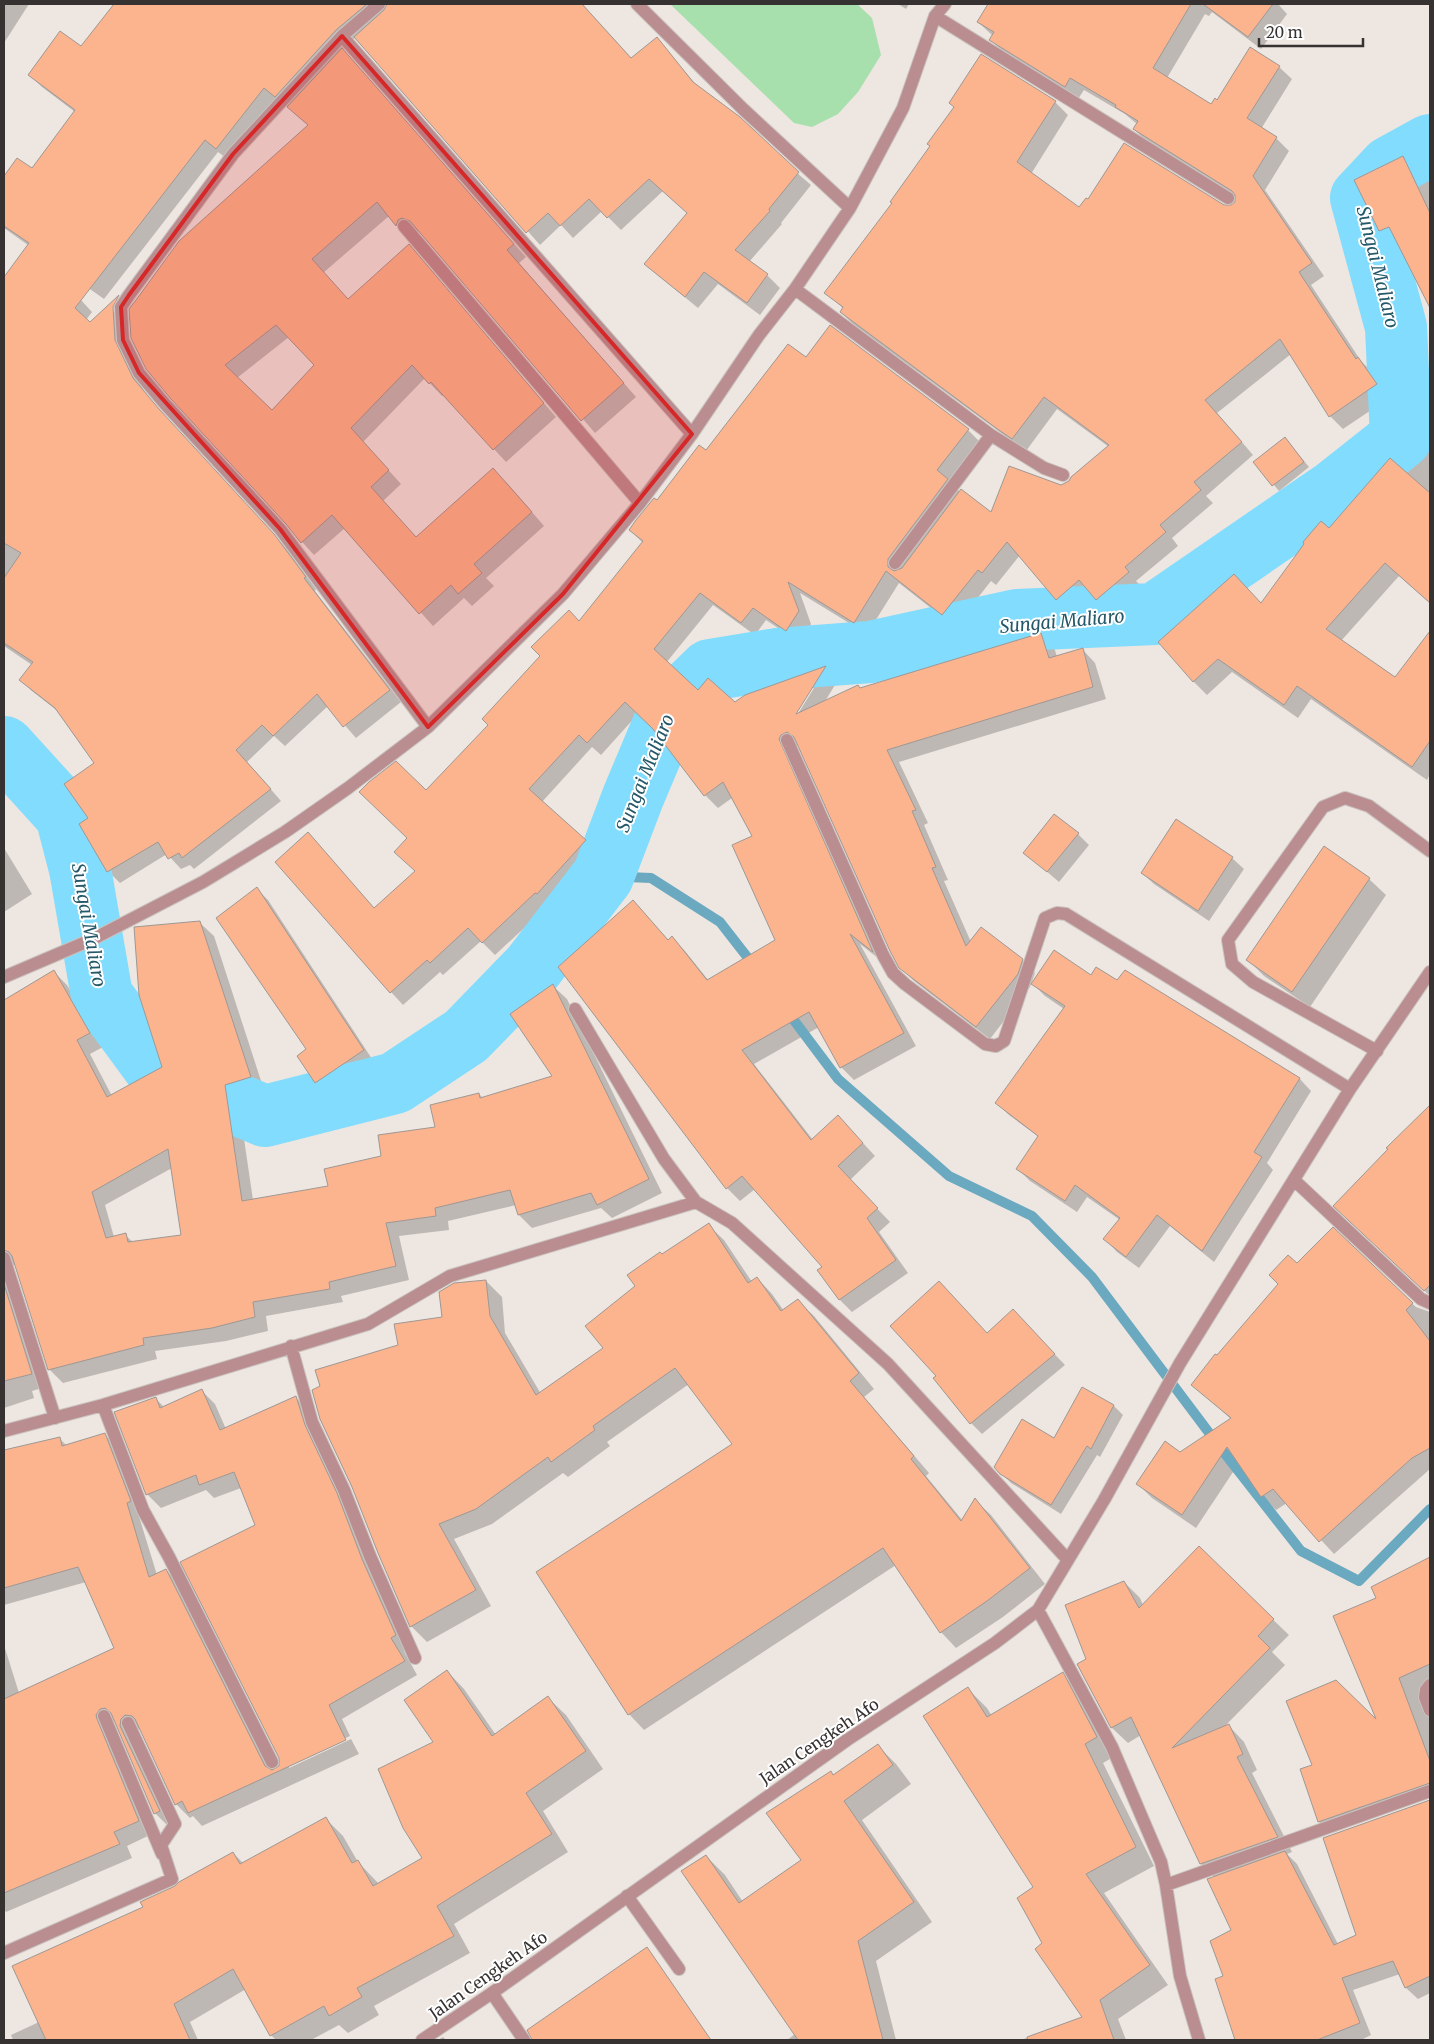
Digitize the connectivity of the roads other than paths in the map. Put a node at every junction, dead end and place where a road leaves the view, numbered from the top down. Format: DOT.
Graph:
graph roads {
  1 [pos="379,4"];
  2 [pos="638,4"];
  3 [pos="945,4"];
  4 [pos="935,16"];
  5 [pos="342,36"];
  6 [pos="1228,198"];
  7 [pos="850,208"];
  8 [pos="404,226"];
  9 [pos="794,289"];
  10 [pos="692,434"];
  11 [pos="991,435"];
  12 [pos="1063,475"];
  13 [pos="640,503"];
  14 [pos="895,562"];
  15 [pos="428,727"];
  16 [pos="787,740"];
  17 [pos="1430,851"];
  18 [pos="1430,972"];
  19 [pos="4,977"];
  20 [pos="575,1009"];
  21 [pos="1377,1051"];
  22 [pos="1350,1089"];
  23 [pos="1294,1180"];
  24 [pos="696,1202"];
  25 [pos="4,1258"];
  26 [pos="1430,1303"];
  27 [pos="292,1346"];
  28 [pos="103,1405"];
  29 [pos="55,1418"];
  30 [pos="4,1431"];
  31 [pos="1068,1560"];
  32 [pos="1038,1610"];
  33 [pos="415,1658"];
  34 [pos="1430,1685"];
  35 [pos="1430,1710"];
  36 [pos="104,1716"];
  37 [pos="128,1724"];
  38 [pos="272,1762"];
  39 [pos="1430,1791"];
  40 [pos="172,1879"];
  41 [pos="1166,1885"];
  42 [pos="627,1896"];
  43 [pos="4,1953"];
  44 [pos="679,1969"];
  45 [pos="492,1993"];
  46 [pos="422,2040"];
  47 [pos="524,2040"];
  48 [pos="1199,2040"];
  1 -- 5 [label="street"];
  2 -- 7 [label="street"];
  3 -- 4 [label="street"];
  4 -- 6 [label="street"];
  4 -- 7 [label="street"];
  5 -- 10 [label="street"];
  5 -- 15 [label="street"];
  7 -- 9 [label="street"];
  8 -- 13 [label="street"];
  9 -- 10 [label="street"];
  9 -- 11 [label="street"];
  10 -- 13 [label="street"];
  11 -- 12 [label="street"];
  11 -- 14 [label="street"];
  13 -- 15 [label="street"];
  15 -- 19 [label="street"];
  16 -- 22 [label="street"];
  17 -- 21 [label="street"];
  18 -- 21 [label="street, Jalan Cengkeh Afo"];
  20 -- 24 [label="street"];
  21 -- 22 [label="street, Jalan Cengkeh Afo"];
  22 -- 23 [label="street, Jalan Cengkeh Afo"];
  23 -- 26 [label="street"];
  23 -- 31 [label="street, Jalan Cengkeh Afo"];
  24 -- 27 [label="street"];
  24 -- 31 [label="street"];
  25 -- 29 [label="street"];
  27 -- 28 [label="street"];
  27 -- 33 [label="street"];
  28 -- 29 [label="street"];
  28 -- 38 [label="street"];
  29 -- 30 [label="street"];
  31 -- 32 [label="street, Jalan Cengkeh Afo"];
  32 -- 41 [label="street"];
  32 -- 42 [label="street, Jalan Cengkeh Afo"];
  34 -- 35 [label="street"];
  36 -- 40 [label="street"];
  37 -- 40 [label="street"];
  39 -- 41 [label="street"];
  40 -- 43 [label="street"];
  41 -- 48 [label="street"];
  42 -- 44 [label="street"];
  42 -- 45 [label="street, Jalan Cengkeh Afo"];
  45 -- 46 [label="street, Jalan Cengkeh Afo"];
  45 -- 47 [label="street"];
}
